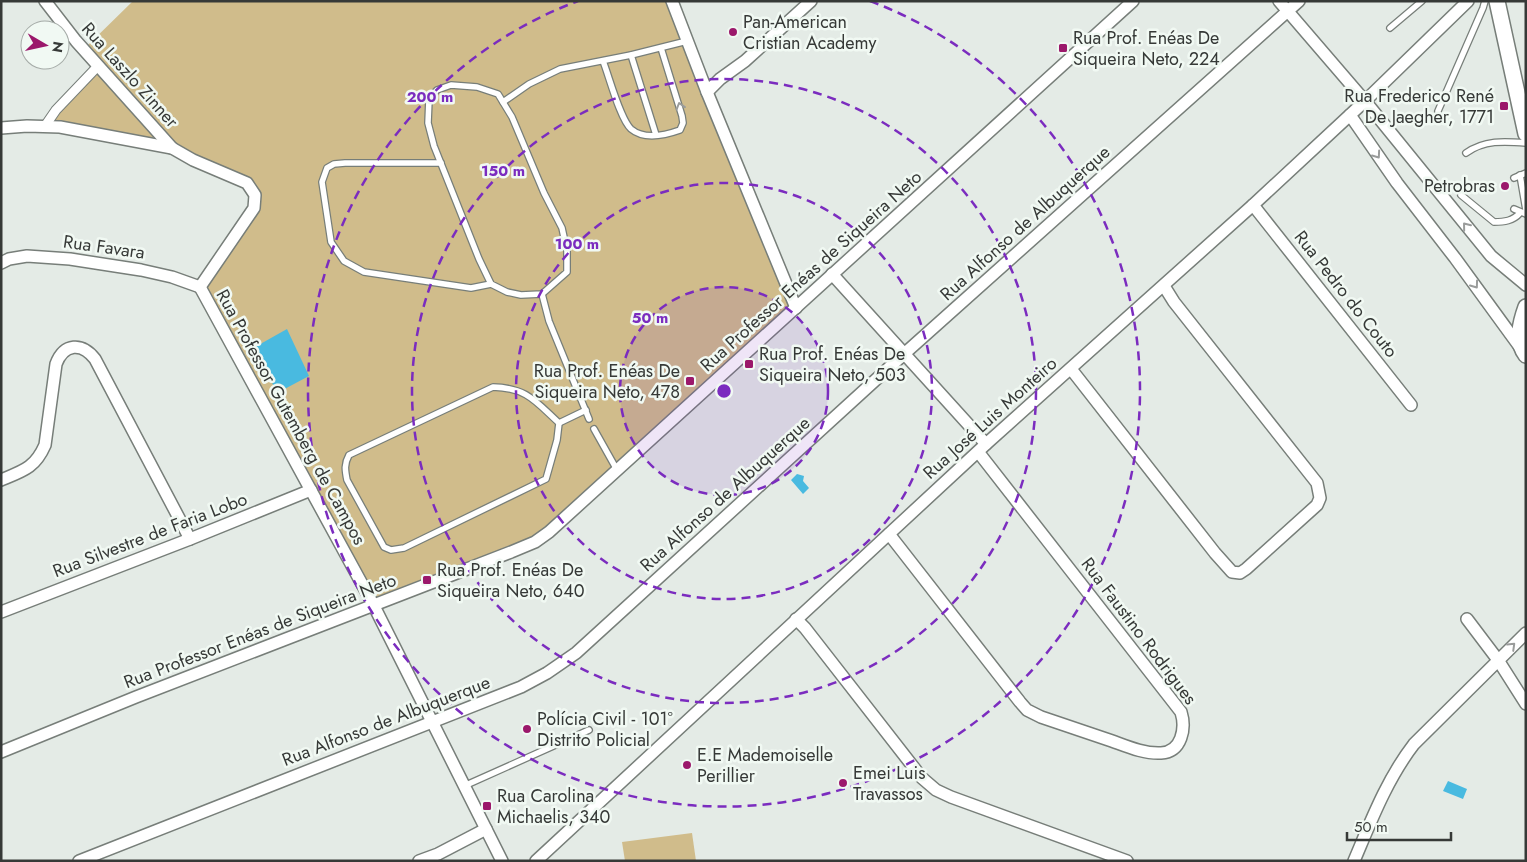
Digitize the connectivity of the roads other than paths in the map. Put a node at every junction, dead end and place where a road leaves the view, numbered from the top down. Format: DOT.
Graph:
graph roads {
  1 [pos="45,1"];
  2 [pos="672,1"];
  3 [pos="811,1"];
  4 [pos="1133,1"];
  5 [pos="1279,1"];
  6 [pos="1300,1"];
  7 [pos="1422,1"];
  8 [pos="1468,1"];
  9 [pos="1485,1"];
  10 [pos="1497,1"];
  11 [pos="1288,12"];
  12 [pos="1390,28"];
  13 [pos="687,41"];
  14 [pos="661,48"];
  15 [pos="631,55"];
  16 [pos="603,61"];
  17 [pos="98,66"];
  18 [pos="707,92"];
  19 [pos="1521,94"];
  20 [pos="1364,101"];
  21 [pos="503,102"];
  22 [pos="1438,111"];
  23 [pos="1350,115"];
  24 [pos="45,126"];
  25 [pos="1,128"];
  26 [pos="1526,134"];
  27 [pos="656,135"];
  28 [pos="1526,143"];
  29 [pos="172,148"];
  30 [pos="1466,153"];
  31 [pos="441,163"];
  32 [pos="1520,175"];
  33 [pos="1461,195"];
  34 [pos="1254,206"];
  35 [pos="1521,211"];
  36 [pos="1,263"];
  37 [pos="832,274"];
  38 [pos="491,284"];
  39 [pos="1526,285"];
  40 [pos="1164,286"];
  41 [pos="200,287"];
  42 [pos="542,294"];
  43 [pos="1526,307"];
  44 [pos="796,308"];
  45 [pos="1524,352"];
  46 [pos="904,354"];
  47 [pos="1071,369"];
  48 [pos="1411,405"];
  49 [pos="586,410"];
  50 [pos="590,419"];
  51 [pos="559,423"];
  52 [pos="594,429"];
  53 [pos="982,448"];
  54 [pos="617,470"];
  55 [pos="1,480"];
  56 [pos="311,490"];
  57 [pos="889,534"];
  58 [pos="190,539"];
  59 [pos="374,606"];
  60 [pos="1,612"];
  61 [pos="796,619"];
  62 [pos="1467,619"];
  63 [pos="1526,633"];
  64 [pos="1498,660"];
  65 [pos="1526,704"];
  66 [pos="432,721"];
  67 [pos="589,730"];
  68 [pos="1,752"];
  69 [pos="464,786"];
  70 [pos="486,829"];
  71 [pos="79,861"];
  72 [pos="419,861"];
  73 [pos="502,861"];
  74 [pos="536,861"];
  75 [pos="1127,861"];
  76 [pos="1354,861"];
  1 -- 17 [label="street, Rua Laszlo Zinner"];
  2 -- 13 [label="street"];
  3 -- 18 [label="street"];
  4 -- 37 [label="street, Rua Professor Enéas de Siqueira Neto"];
  5 -- 11 [label="street"];
  6 -- 11 [label="street, Rua Alfonso de Albuquerque"];
  7 -- 12 [label="lane"];
  8 -- 20 [label="street, Rua José Luis Monteiro"];
  9 -- 22 [label="lane"];
  10 -- 19 [label="main road"];
  11 -- 20 [label="street"];
  11 -- 46 [label="street, Rua Alfonso de Albuquerque"];
  13 -- 14 [label="lane"];
  13 -- 18 [label="street"];
  14 -- 15 [label="lane"];
  27 -- 14 [label="lane, one-way"];
  15 -- 16 [label="lane"];
  15 -- 27 [label="lane"];
  16 -- 21 [label="lane"];
  16 -- 27 [label="lane"];
  17 -- 24 [label="street"];
  17 -- 29 [label="street, Rua Laszlo Zinner"];
  18 -- 44 [label="street"];
  19 -- 26 [label="main road"];
  20 -- 23 [label="street, Rua José Luis Monteiro"];
  39 -- 20 [label="street, one-way"];
  21 -- 31 [label="lane"];
  21 -- 42 [label="lane"];
  23 -- 34 [label="street, Rua José Luis Monteiro"];
  23 -- 45 [label="street, one-way"];
  24 -- 25 [label="street, Rua Professor Gutemberg de Campos"];
  24 -- 29 [label="street, Rua Professor Gutemberg de Campos"];
  28 -- 30 [label="lane"];
  29 -- 41 [label="street, Rua Professor Gutemberg de Campos"];
  31 -- 38 [label="lane"];
  31 -- 38 [label="lane"];
  32 -- 35 [label="lane"];
  33 -- 35 [label="lane"];
  34 -- 40 [label="street, Rua José Luis Monteiro"];
  34 -- 48 [label="street, Rua Pedro do Couto"];
  36 -- 41 [label="street, Rua Favara"];
  37 -- 44 [label="street, Rua Professor Enéas de Siqueira Neto"];
  37 -- 46 [label="street, Rua Faustino Rodrigues"];
  38 -- 42 [label="lane"];
  40 -- 47 [label="street, Rua José Luis Monteiro"];
  40 -- 47 [label="street"];
  41 -- 56 [label="street, Rua Professor Gutemberg de Campos"];
  42 -- 49 [label="lane"];
  43 -- 45 [label="main road"];
  44 -- 54 [label="street, Rua Professor Enéas de Siqueira Neto"];
  46 -- 53 [label="street, Rua Faustino Rodrigues"];
  46 -- 66 [label="street, Rua Alfonso de Albuquerque"];
  47 -- 53 [label="street, Rua José Luis Monteiro"];
  49 -- 50 [label="lane"];
  49 -- 51 [label="lane"];
  51 -- 51 [label="lane"];
  52 -- 54 [label="lane"];
  53 -- 57 [label="street, Rua José Luis Monteiro"];
  53 -- 57 [label="street, Rua Faustino Rodrigues"];
  54 -- 59 [label="street, Rua Professor Enéas de Siqueira Neto"];
  55 -- 58 [label="street"];
  56 -- 58 [label="street, Rua Silvestre de Faria Lobo"];
  56 -- 59 [label="street, Rua Professor Gutemberg de Campos"];
  57 -- 61 [label="street, Rua José Luis Monteiro"];
  58 -- 60 [label="street, Rua Silvestre de Faria Lobo"];
  59 -- 66 [label="street, Rua Professor Gutemberg de Campos"];
  59 -- 68 [label="street, Rua Professor Enéas de Siqueira Neto"];
  61 -- 74 [label="street, Rua José Luis Monteiro"];
  61 -- 75 [label="street"];
  62 -- 64 [label="street"];
  64 -- 63 [label="street, one-way"];
  64 -- 65 [label="street"];
  64 -- 76 [label="street"];
  66 -- 69 [label="street, Rua Professor Gutemberg de Campos"];
  66 -- 71 [label="street, Rua Alfonso de Albuquerque"];
  67 -- 69 [label="lane"];
  69 -- 70 [label="street, Rua Professor Gutemberg de Campos"];
  70 -- 72 [label="street"];
  70 -- 73 [label="street, Rua Professor Gutemberg de Campos"];
}
